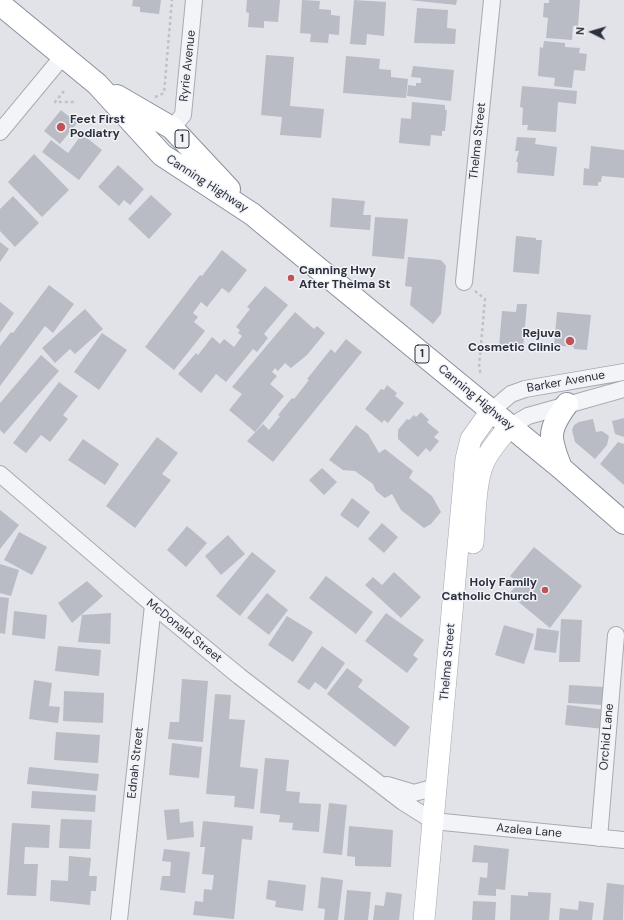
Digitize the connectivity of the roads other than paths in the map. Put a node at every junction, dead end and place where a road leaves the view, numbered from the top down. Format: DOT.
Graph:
graph roads {
  1 [pos="194,0"];
  2 [pos="492,0"];
  3 [pos="0,4"];
  4 [pos="63,56"];
  5 [pos="97,84"];
  6 [pos="172,128"];
  7 [pos="0,132"];
  8 [pos="252,214"];
  9 [pos="464,282"];
  10 [pos="624,372"];
  11 [pos="600,377"];
  12 [pos="624,389"];
  13 [pos="604,394"];
  14 [pos="566,404"];
  15 [pos="491,411"];
  16 [pos="509,427"];
  17 [pos="561,468"];
  18 [pos="0,474"];
  19 [pos="624,523"];
  20 [pos="153,605"];
  21 [pos="616,636"];
  22 [pos="375,780"];
  23 [pos="436,787"];
  24 [pos="440,822"];
  25 [pos="599,838"];
  26 [pos="624,840"];
  27 [pos="119,920"];
  28 [pos="424,920"];
  29 [pos="438,920"];
  1 -- 6 [label="street, Ryrie Avenue"];
  2 -- 9 [label="street, Thelma Street"];
  3 -- 4 [label="highway, Canning Highway / 1"];
  4 -- 5 [label="highway, Canning Highway / 1"];
  4 -- 7 [label="street"];
  5 -- 6 [label="highway, Canning Highway / 1"];
  5 -- 8 [label="highway, Canning Highway / 1"];
  6 -- 8 [label="highway, Canning Highway / 1"];
  8 -- 15 [label="highway, Canning Highway / 1"];
  10 -- 11 [label="street, Barker Avenue"];
  11 -- 13 [label="street"];
  11 -- 15 [label="street, Barker Avenue"];
  12 -- 13 [label="street, Barker Avenue"];
  13 -- 14 [label="street, Barker Avenue"];
  14 -- 16 [label="street, Barker Avenue"];
  14 -- 17 [label="highway"];
  15 -- 16 [label="highway, Canning Highway / 1"];
  15 -- 23 [label="main road, Thelma Street"];
  16 -- 17 [label="highway, Canning Highway / 1"];
  16 -- 24 [label="main road, Thelma Street"];
  17 -- 19 [label="highway, Canning Highway / 1"];
  18 -- 20 [label="street, McDonald Street"];
  20 -- 22 [label="street, McDonald Street"];
  20 -- 27 [label="street, Ednah Street"];
  21 -- 25 [label="street, Orchid Lane"];
  22 -- 23 [label="street, McDonald Street"];
  22 -- 24 [label="street, McDonald Street"];
  23 -- 24 [label="main road, Thelma Street"];
  24 -- 25 [label="street, Azalea Lane"];
  24 -- 28 [label="main road, Thelma Street"];
  24 -- 29 [label="main road, Thelma Street"];
  25 -- 26 [label="street, Azalea Lane"];
}
